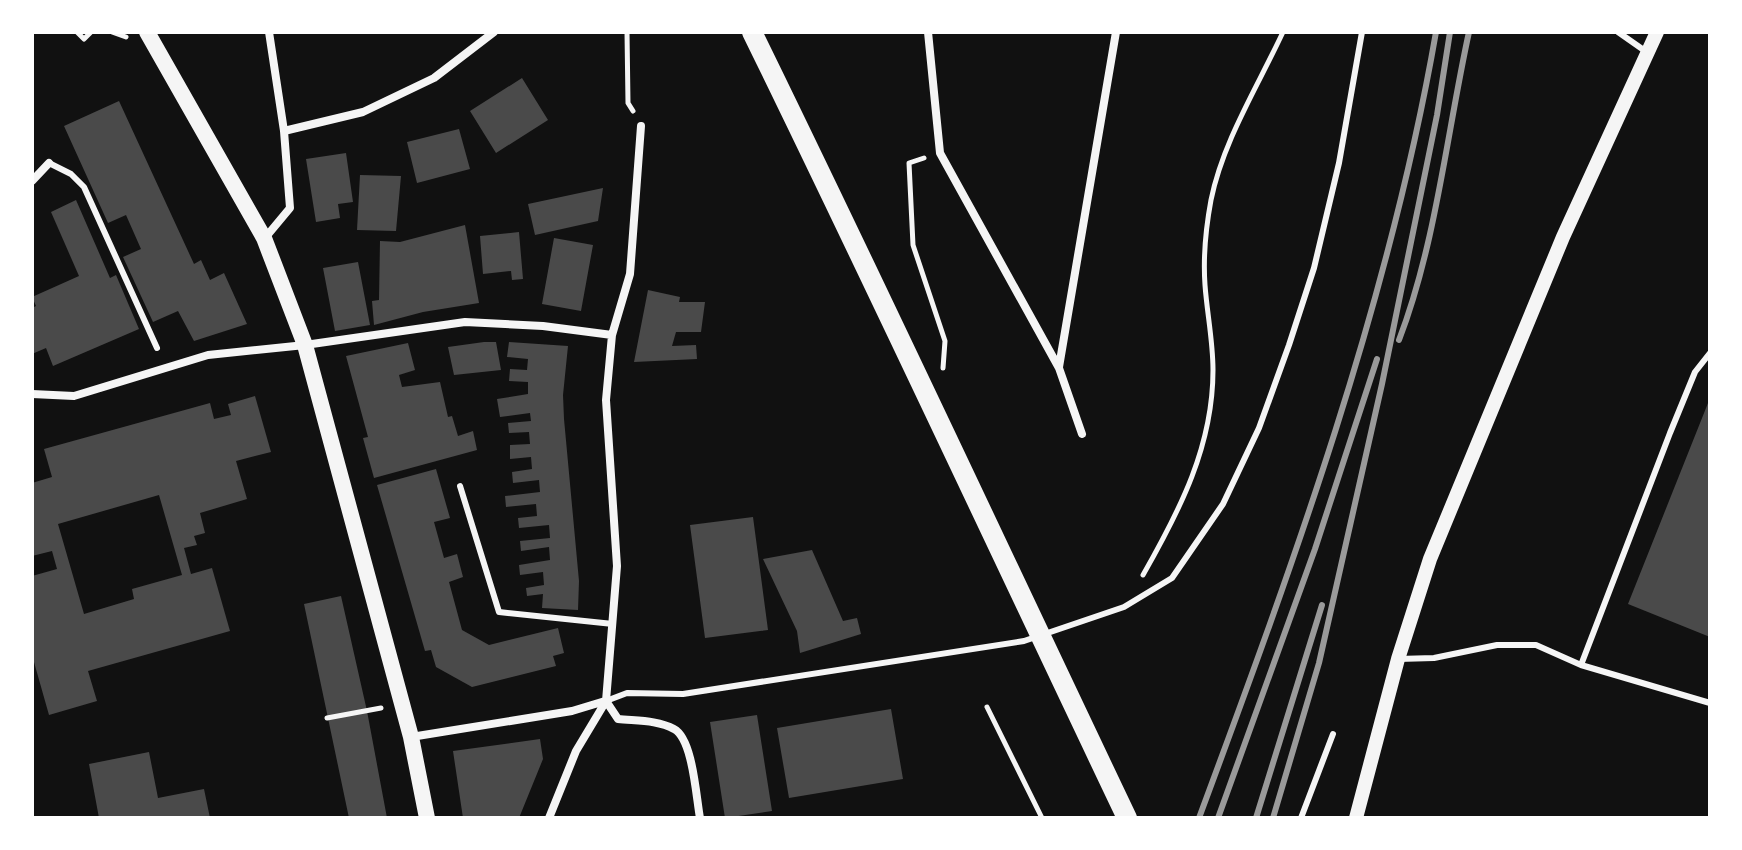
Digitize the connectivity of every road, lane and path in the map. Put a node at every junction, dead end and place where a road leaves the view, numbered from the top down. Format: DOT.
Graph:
graph roads {
  1 [pos="77,32"];
  2 [pos="91,32"];
  3 [pos="147,32"];
  4 [pos="269,32"];
  5 [pos="494,32"];
  6 [pos="627,32"];
  7 [pos="752,32"];
  8 [pos="928,32"];
  9 [pos="1116,32"];
  10 [pos="1283,32"];
  11 [pos="1362,32"];
  12 [pos="1618,32"];
  13 [pos="1657,32"];
  14 [pos="1648,53"];
  15 [pos="641,126"];
  16 [pos="284,131"];
  17 [pos="940,153"];
  18 [pos="49,163"];
  19 [pos="32,181"];
  20 [pos="264,238"];
  21 [pos="612,335"];
  22 [pos="305,345"];
  23 [pos="157,348"];
  24 [pos="1710,353"];
  25 [pos="1059,368"];
  26 [pos="942,381"];
  27 [pos="32,394"];
  28 [pos="1082,434"];
  29 [pos="460,486"];
  30 [pos="1124,607"];
  31 [pos="613,624"];
  32 [pos="1398,659"];
  33 [pos="1581,665"];
  34 [pos="606,701"];
  35 [pos="401,703"];
  36 [pos="1710,703"];
  37 [pos="987,707"];
  38 [pos="327,718"];
  39 [pos="1333,734"];
  40 [pos="411,737"];
  41 [pos="427,818"];
  42 [pos="549,818"];
  43 [pos="700,818"];
  44 [pos="1042,818"];
  45 [pos="1127,818"];
  46 [pos="1301,818"];
  47 [pos="1356,818"];
  1 -- 2 [label="path"];
  3 -- 20 [label="main road"];
  4 -- 16 [label="street"];
  5 -- 16 [label="street"];
  6 -- 15 [label="path"];
  7 -- 45 [label="main road"];
  8 -- 17 [label="street"];
  9 -- 25 [label="street"];
  10 -- 30 [label="path"];
  11 -- 30 [label="lane"];
  12 -- 14 [label="lane"];
  13 -- 14 [label="street"];
  14 -- 32 [label="street"];
  15 -- 21 [label="street"];
  16 -- 20 [label="street"];
  17 -- 25 [label="street"];
  17 -- 26 [label="path"];
  18 -- 19 [label="street"];
  18 -- 23 [label="lane"];
  20 -- 22 [label="main road"];
  21 -- 22 [label="street"];
  21 -- 31 [label="street"];
  22 -- 27 [label="street"];
  22 -- 35 [label="main road"];
  24 -- 33 [label="lane"];
  25 -- 28 [label="street"];
  29 -- 31 [label="lane"];
  30 -- 34 [label="lane"];
  31 -- 34 [label="street"];
  32 -- 33 [label="lane"];
  32 -- 47 [label="street"];
  33 -- 36 [label="lane"];
  34 -- 40 [label="street"];
  34 -- 42 [label="street"];
  34 -- 43 [label="street"];
  35 -- 38 [label="path"];
  35 -- 40 [label="main road"];
  37 -- 44 [label="path"];
  39 -- 46 [label="lane"];
  40 -- 41 [label="main road"];
}
